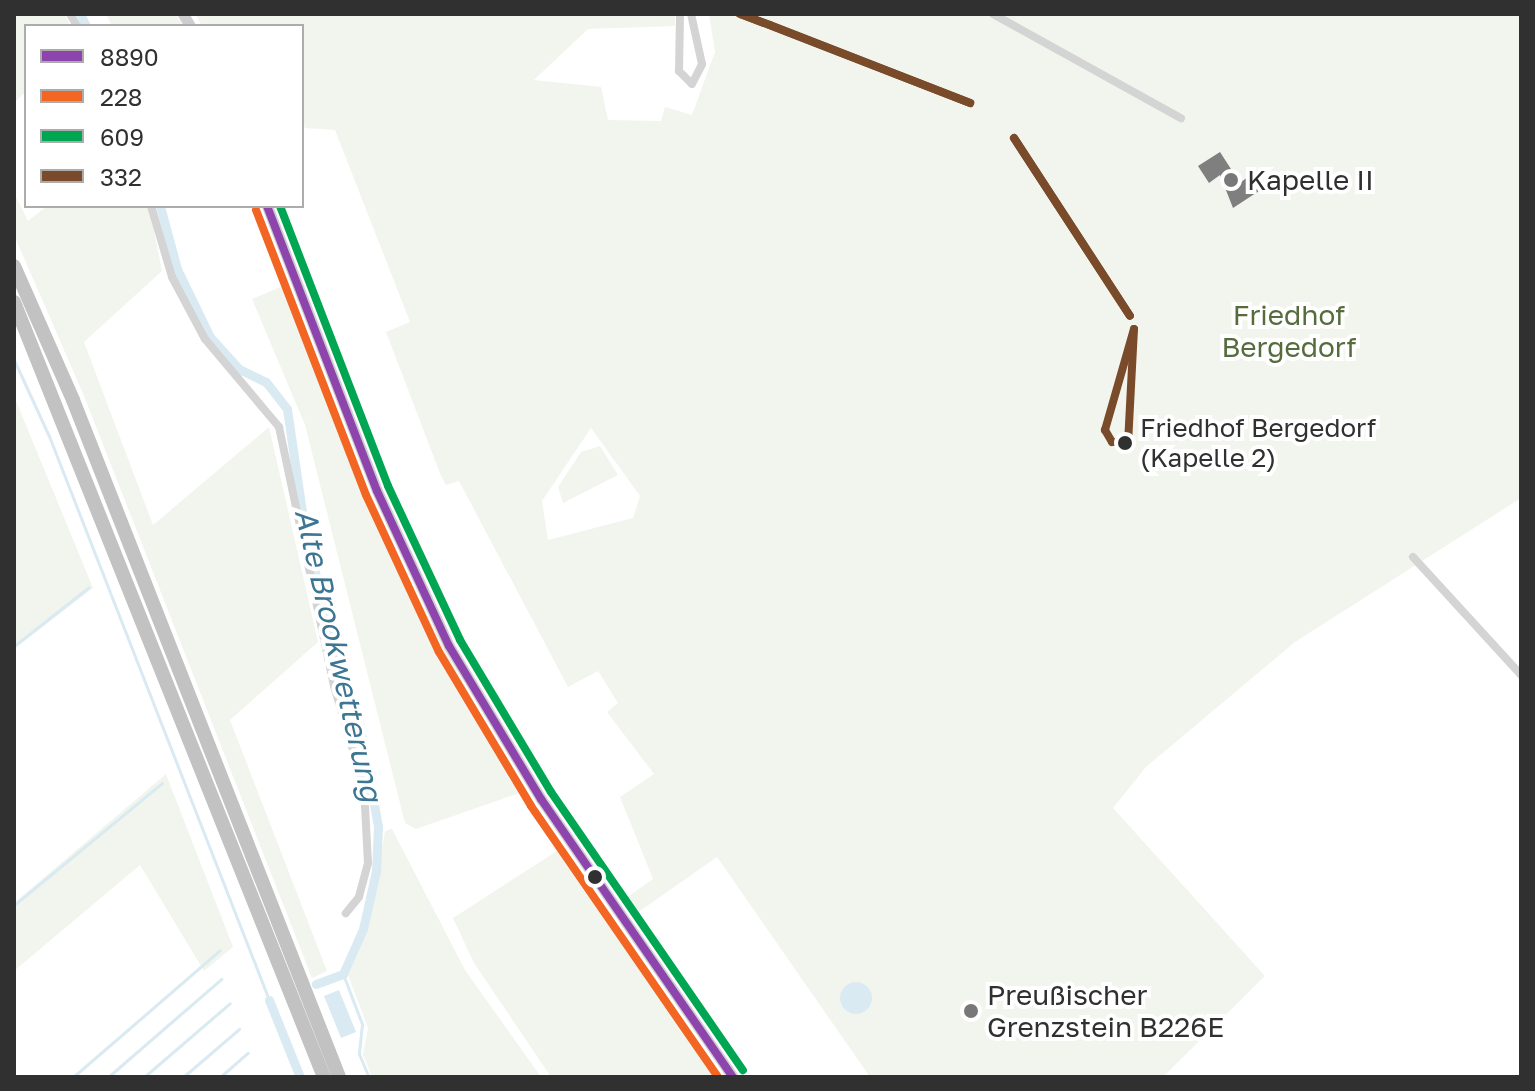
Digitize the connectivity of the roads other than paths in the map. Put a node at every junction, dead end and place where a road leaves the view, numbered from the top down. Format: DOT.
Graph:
graph roads {
  1 [pos="680,14"];
  2 [pos="691,14"];
  3 [pos="993,14"];
  4 [pos="1181,118"];
  5 [pos="152,208"];
  6 [pos="268,208"];
  7 [pos="14,266"];
  8 [pos="14,302"];
  9 [pos="1413,557"];
  10 [pos="1521,675"];
  11 [pos="346,913"];
  12 [pos="324,1077"];
  13 [pos="339,1077"];
  14 [pos="733,1077"];
  1 -- 2 [label="street"];
  3 -- 4 [label="street"];
  5 -- 11 [label="street"];
  6 -- 14 [label="main road"];
  7 -- 13 [label="highway"];
  8 -- 12 [label="highway"];
  9 -- 10 [label="street"];
}
